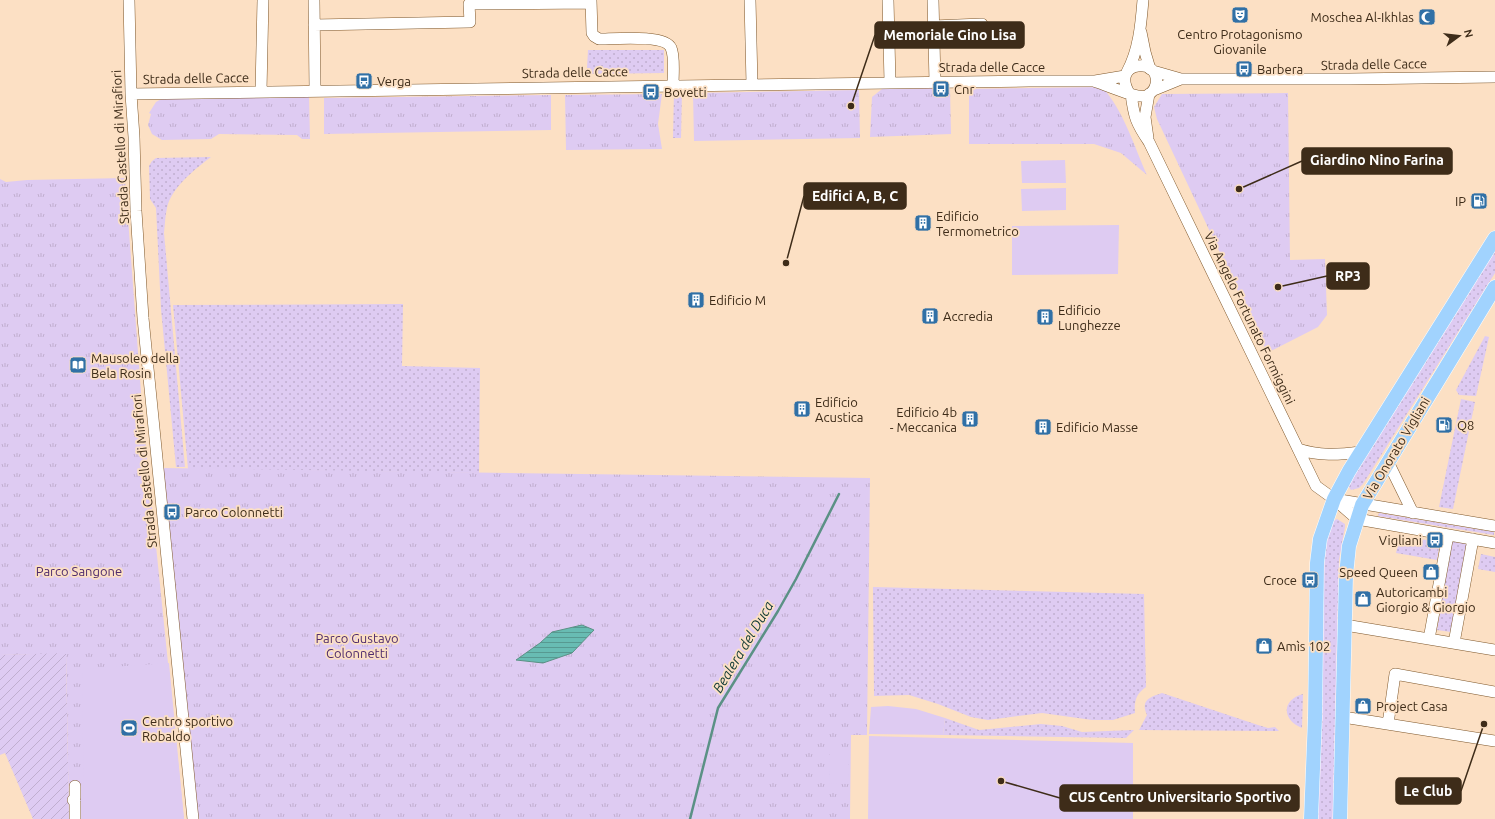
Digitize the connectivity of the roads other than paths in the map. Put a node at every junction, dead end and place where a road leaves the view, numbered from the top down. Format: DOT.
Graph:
graph roads {
  1 [pos="128,0"];
  2 [pos="263,0"];
  3 [pos="314,0"];
  4 [pos="750,0"];
  5 [pos="888,0"];
  6 [pos="933,0"];
  7 [pos="1143,0"];
  8 [pos="591,2"];
  9 [pos="982,24"];
  10 [pos="314,25"];
  11 [pos="933,26"];
  12 [pos="1141,28"];
  13 [pos="1152,70"];
  14 [pos="1126,74"];
  15 [pos="1495,77"];
  16 [pos="1181,79"];
  17 [pos="1095,81"];
  18 [pos="890,82"];
  19 [pos="934,82"];
  20 [pos="752,84"];
  21 [pos="673,85"];
  22 [pos="315,90"];
  23 [pos="261,91"];
  24 [pos="1152,92"];
  25 [pos="1130,94"];
  26 [pos="131,97"];
  27 [pos="1149,142"];
  28 [pos="1495,238"];
  29 [pos="1495,287"];
  30 [pos="1491,303"];
  31 [pos="1298,449"];
  32 [pos="1360,452"];
  33 [pos="1388,462"];
  34 [pos="1334,499"];
  35 [pos="1362,505"];
  36 [pos="1413,513"];
  37 [pos="1357,520"];
  38 [pos="1495,526"];
  39 [pos="1448,535"];
  40 [pos="1473,539"];
  41 [pos="1495,542"];
  42 [pos="1345,625"];
  43 [pos="1429,639"];
  44 [pos="1454,644"];
  45 [pos="1495,650"];
  46 [pos="1495,692"];
  47 [pos="1343,717"];
  48 [pos="1388,724"];
  49 [pos="1495,741"];
  50 [pos="74,786"];
  51 [pos="75,819"];
  52 [pos="193,819"];
  53 [pos="1311,819"];
  54 [pos="1340,819"];
  1 -- 26 [label="street, Strada Castello di Mirafiori"];
  2 -- 23 [label="street, Strada delle Cacce"];
  3 -- 10 [label="street"];
  4 -- 20 [label="street"];
  5 -- 18 [label="street"];
  6 -- 11 [label="street"];
  7 -- 12 [label="street"];
  8 -- 10 [label="street"];
  8 -- 21 [label="street"];
  9 -- 11 [label="street"];
  10 -- 22 [label="street"];
  11 -- 19 [label="street"];
  12 -- 13 [label="street"];
  12 -- 14 [label="street"];
  13 -- 14 [label="street, Strada delle Cacce"];
  13 -- 16 [label="street, Strada delle Cacce"];
  13 -- 24 [label="street"];
  14 -- 17 [label="street, Strada delle Cacce"];
  14 -- 25 [label="street"];
  15 -- 16 [label="street, Strada delle Cacce"];
  16 -- 24 [label="street, Strada delle Cacce"];
  17 -- 19 [label="street, Strada delle Cacce"];
  17 -- 25 [label="street, Strada delle Cacce"];
  18 -- 19 [label="street, Strada delle Cacce"];
  18 -- 20 [label="street, Strada delle Cacce"];
  20 -- 21 [label="street, Strada delle Cacce"];
  21 -- 22 [label="street, Strada delle Cacce"];
  22 -- 23 [label="street, Strada delle Cacce"];
  23 -- 26 [label="street, Strada delle Cacce"];
  24 -- 25 [label="street, Strada delle Cacce"];
  24 -- 27 [label="street, Via Angelo Fortunato Formiggini"];
  25 -- 27 [label="street, Via Angelo Fortunato Formiggini"];
  26 -- 52 [label="street, Strada Castello di Mirafiori"];
  27 -- 31 [label="street, Via Angelo Fortunato Formiggini"];
  28 -- 32 [label="main road"];
  29 -- 30 [label="main road, Via Onorato Vigliani"];
  30 -- 33 [label="main road, Via Onorato Vigliani"];
  31 -- 32 [label="street"];
  31 -- 34 [label="street, Via Angelo Fortunato Formiggini"];
  32 -- 34 [label="main road"];
  33 -- 35 [label="main road, Via Onorato Vigliani"];
  33 -- 36 [label="street"];
  34 -- 35 [label="street"];
  34 -- 37 [label="street, Via Angelo Fortunato Formiggini"];
  34 -- 53 [label="main road"];
  35 -- 36 [label="street"];
  35 -- 37 [label="main road, Via Onorato Vigliani"];
  36 -- 38 [label="street"];
  37 -- 39 [label="street"];
  37 -- 42 [label="main road, Via Onorato Vigliani"];
  39 -- 40 [label="street"];
  39 -- 43 [label="street"];
  40 -- 41 [label="street"];
  40 -- 44 [label="street"];
  42 -- 43 [label="street"];
  42 -- 47 [label="main road, Via Onorato Vigliani"];
  43 -- 44 [label="street"];
  44 -- 45 [label="street"];
  46 -- 48 [label="street"];
  47 -- 48 [label="street"];
  47 -- 54 [label="main road, Via Onorato Vigliani"];
  48 -- 49 [label="street"];
  50 -- 51 [label="street"];
}
